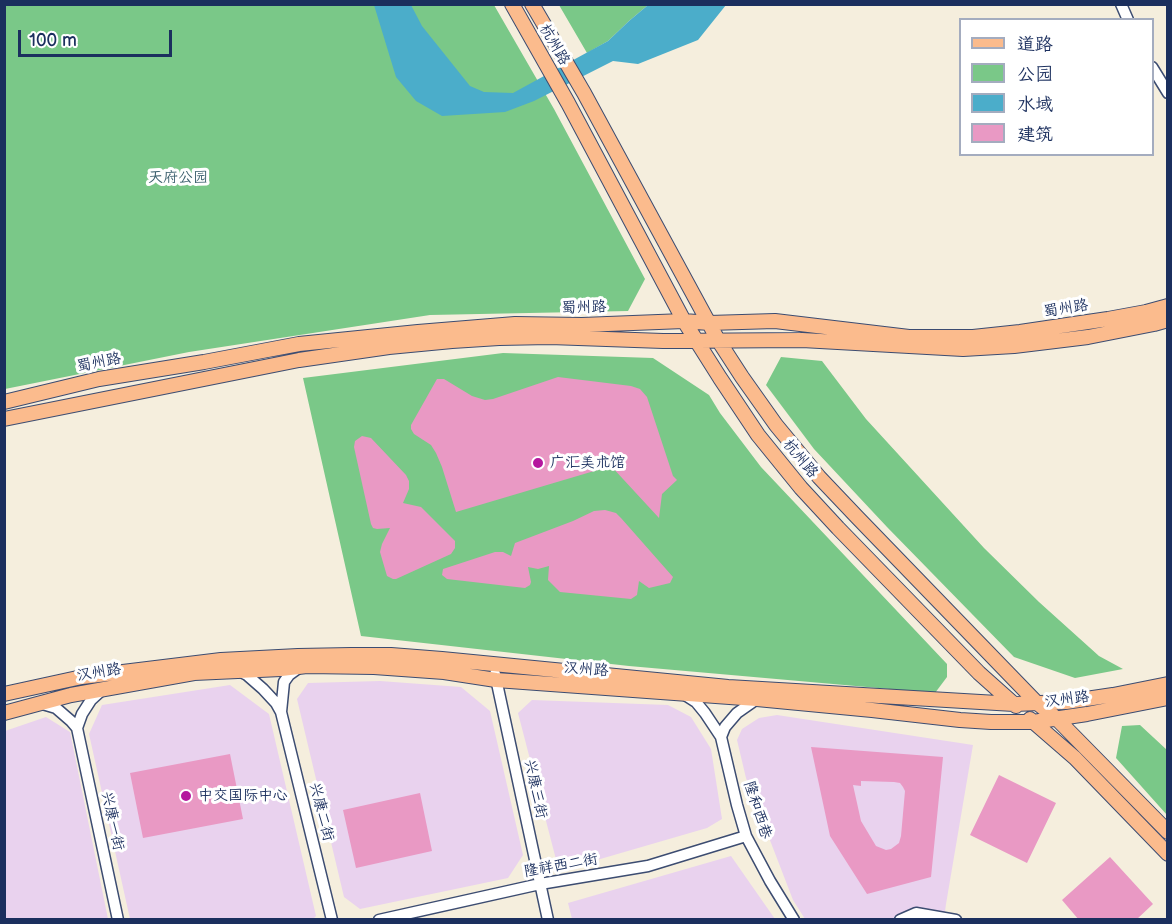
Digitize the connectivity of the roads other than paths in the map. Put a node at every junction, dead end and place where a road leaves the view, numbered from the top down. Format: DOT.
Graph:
graph roads {
  1 [pos="512,4"];
  2 [pos="532,4"];
  3 [pos="1121,4"];
  4 [pos="1127,18"];
  5 [pos="1154,70"];
  6 [pos="1167,93"];
  7 [pos="1167,306"];
  8 [pos="1167,320"];
  9 [pos="684,321"];
  10 [pos="709,323"];
  11 [pos="697,340"];
  12 [pos="718,340"];
  13 [pos="4,402"];
  14 [pos="4,418"];
  15 [pos="494,665"];
  16 [pos="300,667"];
  17 [pos="238,670"];
  18 [pos="495,680"];
  19 [pos="1167,684"];
  20 [pos="103,689"];
  21 [pos="682,693"];
  22 [pos="4,694"];
  23 [pos="1167,698"];
  24 [pos="757,699"];
  25 [pos="38,703"];
  26 [pos="1037,703"];
  27 [pos="1014,704"];
  28 [pos="281,712"];
  29 [pos="4,713"];
  30 [pos="1056,718"];
  31 [pos="1033,722"];
  32 [pos="76,728"];
  33 [pos="721,736"];
  34 [pos="1167,832"];
  35 [pos="746,836"];
  36 [pos="1167,854"];
  37 [pos="540,884"];
  38 [pos="118,920"];
  39 [pos="332,920"];
  40 [pos="379,920"];
  41 [pos="548,920"];
  42 [pos="794,920"];
  43 [pos="900,920"];
  44 [pos="956,920"];
  1 -- 9 [label="main road, 杭州路"];
  2 -- 10 [label="main road, 杭州路"];
  3 -- 4 [label="street"];
  5 -- 6 [label="street"];
  7 -- 10 [label="main road, 蜀州路"];
  8 -- 12 [label="main road, 蜀州路"];
  9 -- 10 [label="main road, 蜀州路"];
  9 -- 11 [label="main road, 杭州路"];
  9 -- 13 [label="main road, 蜀州路"];
  10 -- 12 [label="main road, 杭州路"];
  11 -- 12 [label="main road, 蜀州路"];
  11 -- 14 [label="main road, 蜀州路"];
  11 -- 27 [label="main road, 杭州路"];
  12 -- 26 [label="main road, 杭州路"];
  15 -- 18 [label="street, 兴康三街"];
  15 -- 22 [label="main road, 汉州路"];
  15 -- 27 [label="main road, 汉州路"];
  16 -- 17 [label="main road, 汉州路"];
  16 -- 18 [label="main road, 汉州路"];
  16 -- 28 [label="street"];
  17 -- 20 [label="main road, 汉州路"];
  17 -- 28 [label="street"];
  18 -- 21 [label="main road, 汉州路"];
  18 -- 37 [label="street, 兴康三街"];
  19 -- 26 [label="main road, 汉州路"];
  20 -- 25 [label="main road, 汉州路"];
  20 -- 32 [label="street"];
  21 -- 24 [label="main road, 汉州路"];
  21 -- 33 [label="street"];
  23 -- 30 [label="main road, 汉州路"];
  24 -- 31 [label="main road, 汉州路"];
  24 -- 33 [label="street"];
  25 -- 29 [label="main road, 汉州路"];
  25 -- 32 [label="street"];
  26 -- 27 [label="main road, 汉州路"];
  26 -- 30 [label="main road, 杭州路"];
  27 -- 31 [label="main road, 杭州路"];
  28 -- 39 [label="street, 兴康二街"];
  30 -- 31 [label="main road, 汉州路"];
  30 -- 34 [label="main road, 杭州路"];
  31 -- 36 [label="main road, 杭州路"];
  32 -- 38 [label="street, 兴康一街"];
  33 -- 35 [label="street, 隆和西巷"];
  35 -- 37 [label="street, 隆祥西二街"];
  35 -- 42 [label="street, 隆和西巷"];
  37 -- 40 [label="street, 隆祥西二街"];
  37 -- 41 [label="street, 兴康三街"];
  43 -- 44 [label="street"];
}
